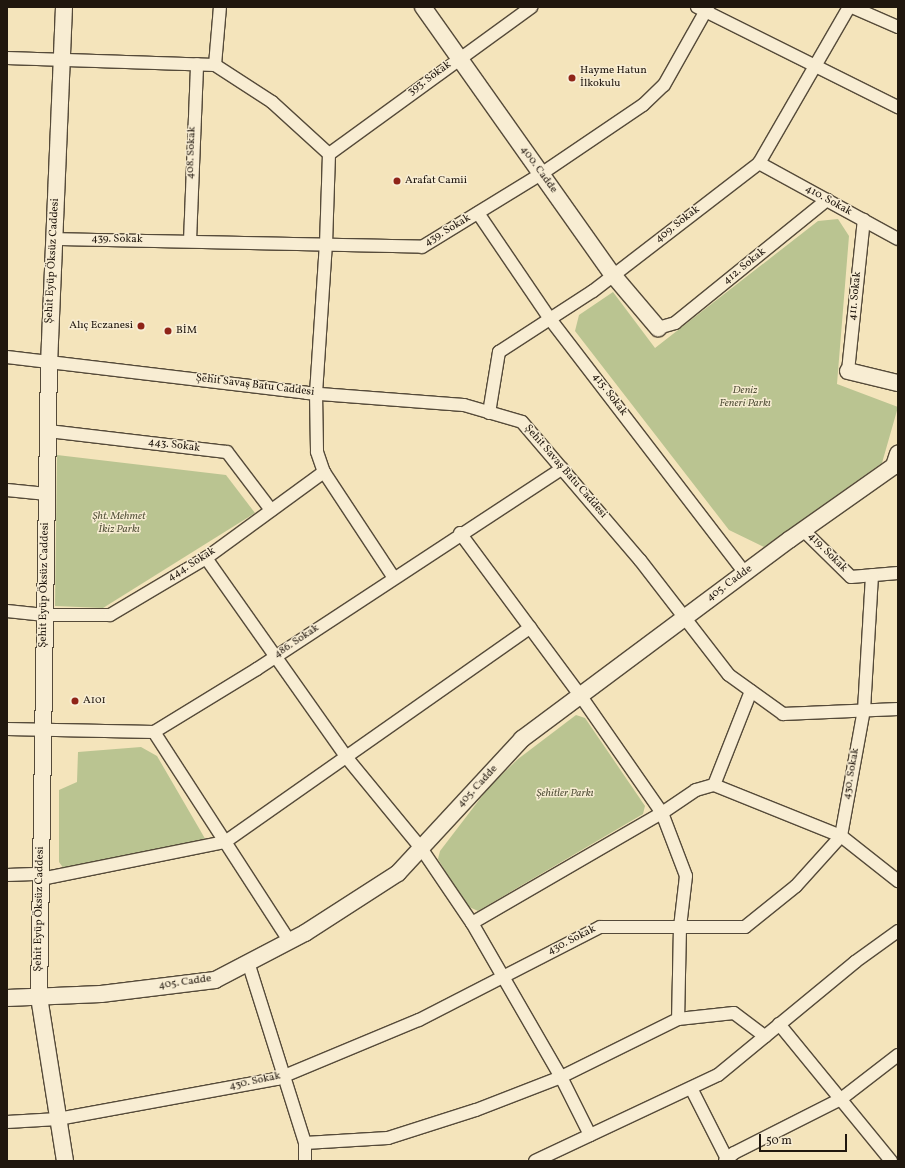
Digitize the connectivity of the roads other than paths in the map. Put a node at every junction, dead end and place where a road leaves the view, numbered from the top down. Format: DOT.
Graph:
graph roads {
  1 [pos="64,7"];
  2 [pos="220,7"];
  3 [pos="423,7"];
  4 [pos="531,7"];
  5 [pos="849,7"];
  6 [pos="852,7"];
  7 [pos="703,8"];
  8 [pos="898,27"];
  9 [pos="7,58"];
  10 [pos="62,58"];
  11 [pos="458,58"];
  12 [pos="197,64"];
  13 [pos="214,65"];
  14 [pos="818,65"];
  15 [pos="898,107"];
  16 [pos="329,154"];
  17 [pos="759,163"];
  18 [pos="541,174"];
  19 [pos="828,200"];
  20 [pos="478,213"];
  21 [pos="864,220"];
  22 [pos="54,239"];
  23 [pos="898,239"];
  24 [pos="190,241"];
  25 [pos="326,243"];
  26 [pos="613,275"];
  27 [pos="550,318"];
  28 [pos="658,328"];
  29 [pos="7,357"];
  30 [pos="49,362"];
  31 [pos="848,371"];
  32 [pos="898,383"];
  33 [pos="316,393"];
  34 [pos="489,413"];
  35 [pos="48,431"];
  36 [pos="898,454"];
  37 [pos="562,469"];
  38 [pos="324,472"];
  39 [pos="7,490"];
  40 [pos="47,494"];
  41 [pos="271,510"];
  42 [pos="803,530"];
  43 [pos="460,533"];
  44 [pos="206,558"];
  45 [pos="745,572"];
  46 [pos="898,573"];
  47 [pos="872,575"];
  48 [pos="394,578"];
  49 [pos="7,611"];
  50 [pos="45,615"];
  51 [pos="684,617"];
  52 [pos="530,628"];
  53 [pos="274,658"];
  54 [pos="752,691"];
  55 [pos="580,695"];
  56 [pos="898,708"];
  57 [pos="864,710"];
  58 [pos="7,729"];
  59 [pos="41,731"];
  60 [pos="154,732"];
  61 [pos="347,758"];
  62 [pos="714,784"];
  63 [pos="662,813"];
  64 [pos="841,836"];
  65 [pos="225,842"];
  66 [pos="421,848"];
  67 [pos="7,875"];
  68 [pos="41,877"];
  69 [pos="898,881"];
  70 [pos="472,923"];
  71 [pos="680,927"];
  72 [pos="898,931"];
  73 [pos="289,941"];
  74 [pos="248,962"];
  75 [pos="503,977"];
  76 [pos="39,997"];
  77 [pos="7,998"];
  78 [pos="678,1020"];
  79 [pos="779,1024"];
  80 [pos="765,1036"];
  81 [pos="898,1055"];
  82 [pos="284,1076"];
  83 [pos="561,1077"];
  84 [pos="691,1088"];
  85 [pos="841,1099"];
  86 [pos="58,1120"];
  87 [pos="7,1122"];
  88 [pos="590,1135"];
  89 [pos="305,1143"];
  90 [pos="726,1160"];
  91 [pos="65,1161"];
  92 [pos="305,1161"];
  93 [pos="536,1161"];
  94 [pos="891,1161"];
  1 -- 10 [label="street, Şehit Eyüp Öksüz Caddesi"];
  2 -- 13 [label="street"];
  3 -- 11 [label="street, 400. Cadde"];
  4 -- 11 [label="street, 393. Sokak"];
  5 -- 14 [label="street, 409. Sokak"];
  6 -- 8 [label="street"];
  7 -- 14 [label="street"];
  7 -- 18 [label="street, 439. Sokak"];
  9 -- 10 [label="street"];
  10 -- 12 [label="street"];
  10 -- 22 [label="street, Şehit Eyüp Öksüz Caddesi"];
  11 -- 16 [label="street, 393. Sokak"];
  11 -- 18 [label="street, 400. Cadde"];
  12 -- 13 [label="street"];
  12 -- 24 [label="street, 408. Sokak"];
  13 -- 16 [label="street"];
  14 -- 15 [label="street"];
  14 -- 17 [label="street, 409. Sokak"];
  16 -- 25 [label="street"];
  17 -- 19 [label="street, 410. Sokak"];
  17 -- 26 [label="street, 409. Sokak"];
  18 -- 20 [label="street, 439. Sokak"];
  18 -- 26 [label="street, 400. Cadde"];
  19 -- 21 [label="street, 410. Sokak"];
  19 -- 28 [label="street, 412. Sokak"];
  20 -- 25 [label="street, 439. Sokak"];
  20 -- 27 [label="street, 415. Sokak"];
  21 -- 23 [label="street, 410. Sokak"];
  21 -- 31 [label="street, 411. Sokak"];
  22 -- 24 [label="street, 439. Sokak"];
  22 -- 30 [label="street, Şehit Eyüp Öksüz Caddesi"];
  24 -- 25 [label="street, 439. Sokak"];
  25 -- 33 [label="street"];
  26 -- 27 [label="street, 409. Sokak"];
  26 -- 28 [label="street, 400. Cadde"];
  27 -- 34 [label="street, 409. Sokak"];
  27 -- 45 [label="street, 415. Sokak"];
  29 -- 30 [label="street, Şehit Savaş Batu Caddesi"];
  30 -- 33 [label="street, Şehit Savaş Batu Caddesi"];
  30 -- 35 [label="street, Şehit Eyüp Öksüz Caddesi"];
  31 -- 32 [label="street"];
  33 -- 34 [label="street, Şehit Savaş Batu Caddesi"];
  33 -- 38 [label="street"];
  34 -- 37 [label="street, Şehit Savaş Batu Caddesi"];
  35 -- 40 [label="street, Şehit Eyüp Öksüz Caddesi"];
  35 -- 41 [label="street, 443. Sokak"];
  36 -- 42 [label="street, 405. Cadde"];
  37 -- 43 [label="street, 486. Sokak"];
  37 -- 51 [label="street, Şehit Savaş Batu Caddesi"];
  38 -- 41 [label="street, 444. Sokak"];
  38 -- 48 [label="street"];
  39 -- 40 [label="street"];
  40 -- 50 [label="street, Şehit Eyüp Öksüz Caddesi"];
  41 -- 44 [label="street, 444. Sokak"];
  42 -- 45 [label="street, 405. Cadde"];
  42 -- 47 [label="street, 419. Sokak"];
  43 -- 48 [label="street, 486. Sokak"];
  43 -- 52 [label="street"];
  44 -- 50 [label="street, 444. Sokak"];
  44 -- 53 [label="street"];
  45 -- 51 [label="street, 405. Cadde"];
  46 -- 47 [label="street, 419. Sokak"];
  47 -- 57 [label="street, 430. Sokak"];
  48 -- 53 [label="street, 486. Sokak"];
  49 -- 50 [label="street, 444. Sokak"];
  50 -- 59 [label="street, Şehit Eyüp Öksüz Caddesi"];
  51 -- 54 [label="street, Şehit Savaş Batu Caddesi"];
  51 -- 55 [label="street, 405. Cadde"];
  52 -- 55 [label="street"];
  52 -- 61 [label="street"];
  53 -- 60 [label="street, 486. Sokak"];
  53 -- 61 [label="street"];
  54 -- 57 [label="street, Şehit Savaş Batu Caddesi"];
  54 -- 62 [label="street"];
  55 -- 63 [label="street"];
  55 -- 66 [label="street, 405. Cadde"];
  56 -- 57 [label="street, Şehit Savaş Batu Caddesi"];
  57 -- 64 [label="street, 430. Sokak"];
  58 -- 59 [label="street"];
  59 -- 60 [label="street"];
  59 -- 68 [label="street, Şehit Eyüp Öksüz Caddesi"];
  60 -- 65 [label="street"];
  61 -- 65 [label="street"];
  61 -- 66 [label="street"];
  62 -- 63 [label="street"];
  62 -- 64 [label="street"];
  63 -- 70 [label="street"];
  63 -- 71 [label="street"];
  64 -- 69 [label="street"];
  64 -- 71 [label="street, 430. Sokak"];
  65 -- 68 [label="street"];
  65 -- 73 [label="street"];
  66 -- 70 [label="street"];
  66 -- 73 [label="street, 405. Cadde"];
  67 -- 68 [label="street"];
  68 -- 76 [label="street, Şehit Eyüp Öksüz Caddesi"];
  70 -- 75 [label="street"];
  71 -- 75 [label="street, 430. Sokak"];
  71 -- 78 [label="street"];
  72 -- 79 [label="street"];
  73 -- 74 [label="street, 405. Cadde"];
  74 -- 76 [label="street, 405. Cadde"];
  74 -- 82 [label="street"];
  75 -- 82 [label="street, 430. Sokak"];
  75 -- 83 [label="street"];
  76 -- 77 [label="street, 405. Cadde"];
  76 -- 86 [label="street, Şehit Eyüp Öksüz Caddesi"];
  78 -- 80 [label="street"];
  78 -- 83 [label="street"];
  79 -- 80 [label="street"];
  79 -- 85 [label="street"];
  80 -- 84 [label="street"];
  81 -- 85 [label="street"];
  82 -- 86 [label="street, 430. Sokak"];
  82 -- 89 [label="street"];
  83 -- 88 [label="street"];
  83 -- 89 [label="street"];
  84 -- 88 [label="street"];
  84 -- 90 [label="street"];
  85 -- 90 [label="street"];
  85 -- 94 [label="street"];
  86 -- 87 [label="street, 430. Sokak"];
  86 -- 91 [label="street, Şehit Eyüp Öksüz Caddesi"];
  88 -- 93 [label="street"];
  89 -- 92 [label="street"];
}
